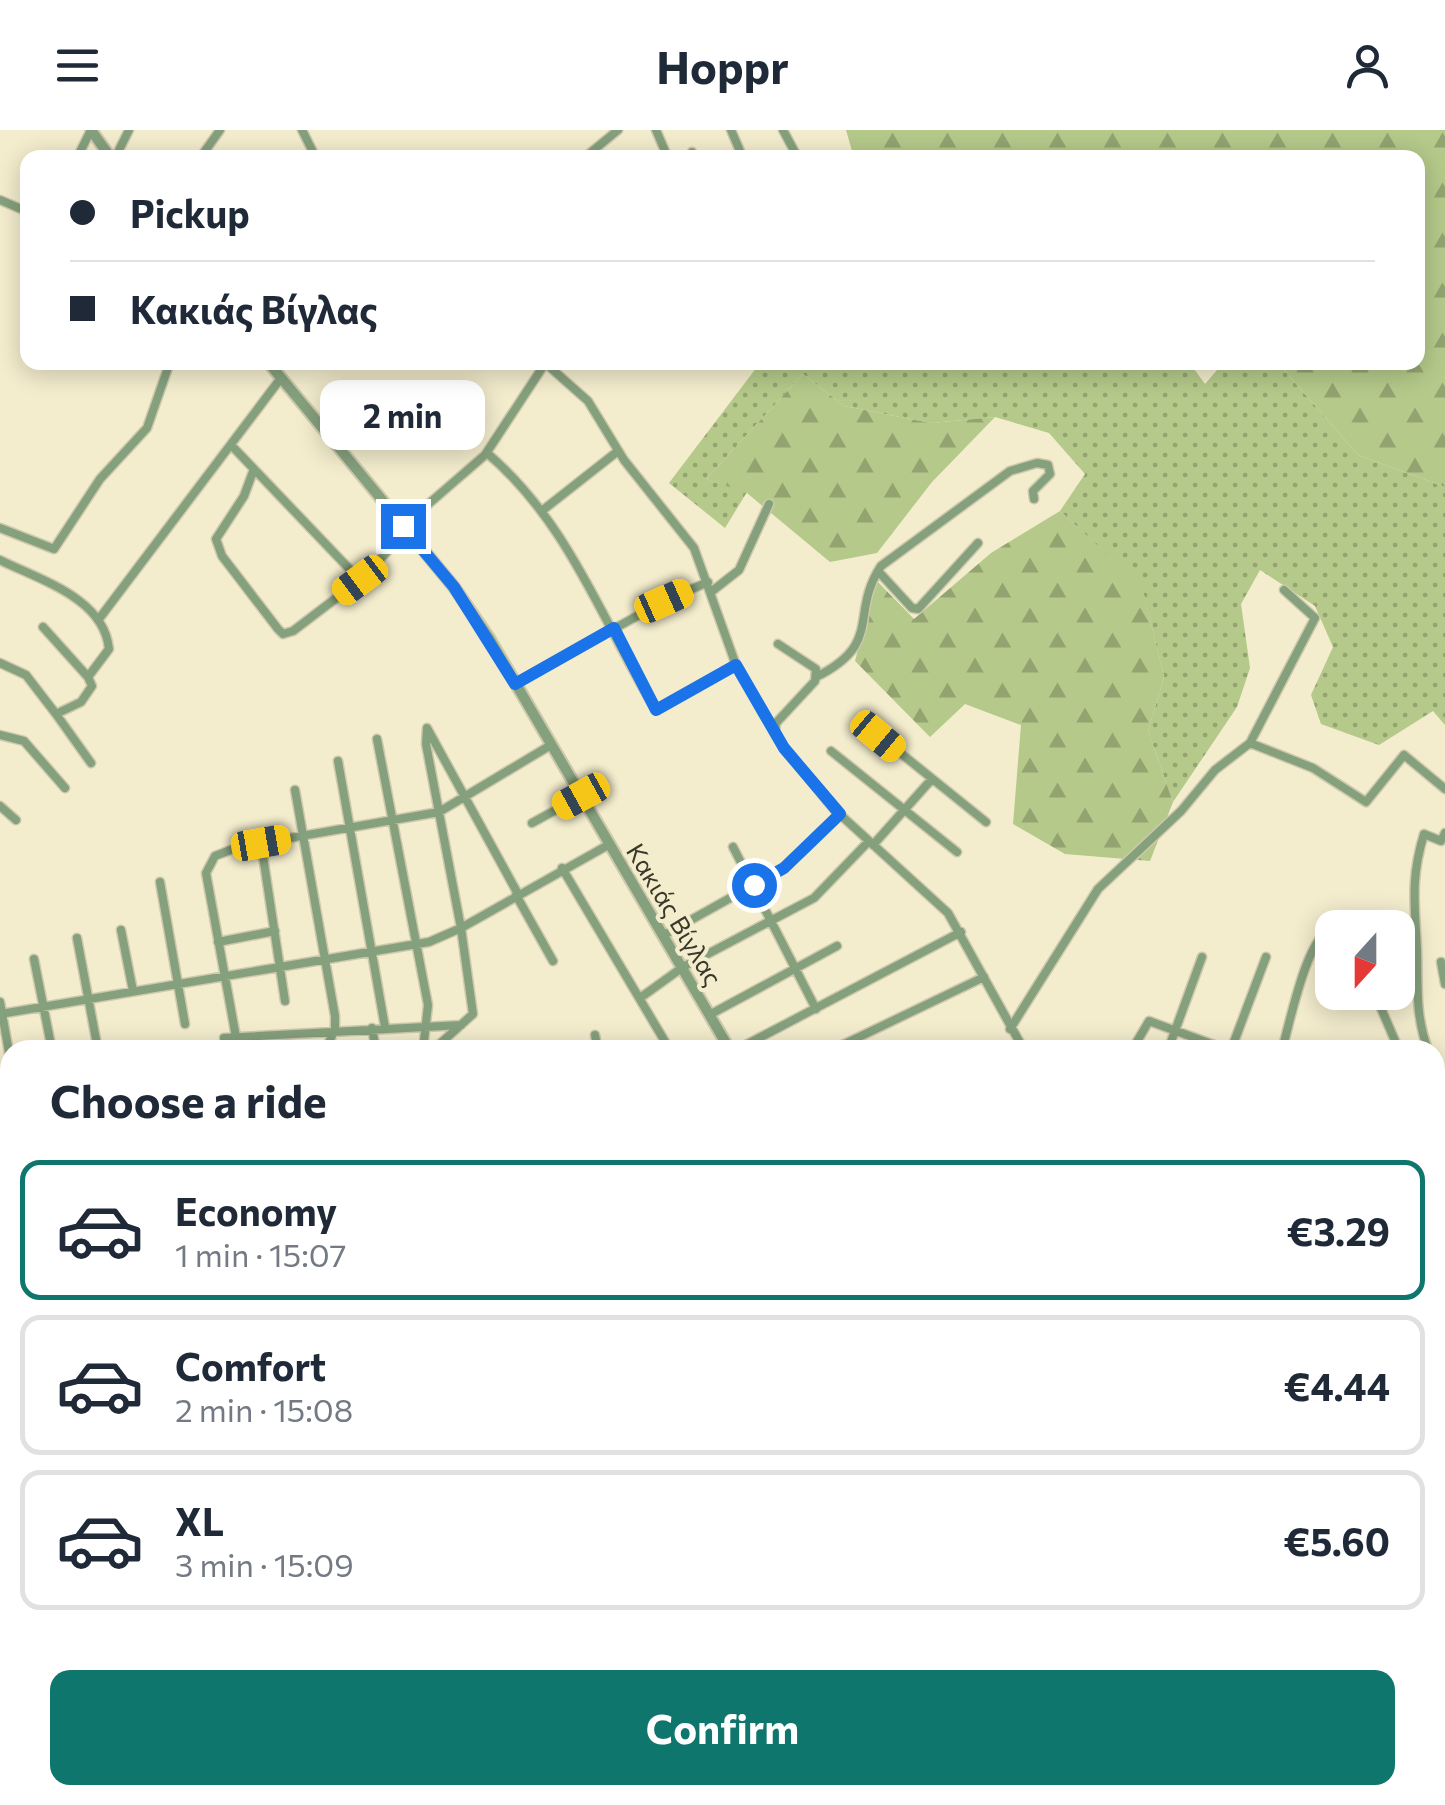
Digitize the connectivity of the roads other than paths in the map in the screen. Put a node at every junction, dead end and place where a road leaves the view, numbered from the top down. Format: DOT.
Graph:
graph roads {
  1 [pos="91,130"];
  2 [pos="618,130"];
  3 [pos="107,150"];
  4 [pos="594,150"];
  5 [pos="167,370"];
  6 [pos="274,370"];
  7 [pos="540,370"];
  8 [pos="553,370"];
  9 [pos="281,378"];
  10 [pos="231,445"];
  11 [pos="618,451"];
  12 [pos="487,452"];
  13 [pos="254,469"];
  14 [pos="1034,499"];
  15 [pos="769,504"];
  16 [pos="543,510"];
  17 [pos="0,528"];
  18 [pos="405,529"];
  19 [pos="978,544"];
  20 [pos="0,560"];
  21 [pos="878,571"];
  22 [pos="360,580"];
  23 [pos="708,582"];
  24 [pos="1284,590"];
  25 [pos="711,592"];
  26 [pos="99,618"];
  27 [pos="43,627"];
  28 [pos="614,628"];
  29 [pos="778,644"];
  30 [pos="0,662"];
  31 [pos="736,665"];
  32 [pos="816,676"];
  33 [pos="88,677"];
  34 [pos="515,684"];
  35 [pos="56,714"];
  36 [pos="774,731"];
  37 [pos="0,735"];
  38 [pos="878,736"];
  39 [pos="377,739"];
  40 [pos="1250,743"];
  41 [pos="551,746"];
  42 [pos="831,752"];
  43 [pos="338,761"];
  44 [pos="90,762"];
  45 [pos="931,780"];
  46 [pos="65,788"];
  47 [pos="294,790"];
  48 [pos="1445,790"];
  49 [pos="581,796"];
  50 [pos="463,797"];
  51 [pos="0,806"];
  52 [pos="901,809"];
  53 [pos="439,812"];
  54 [pos="840,814"];
  55 [pos="16,820"];
  56 [pos="394,820"];
  57 [pos="986,822"];
  58 [pos="532,823"];
  59 [pos="349,828"];
  60 [pos="1445,833"];
  61 [pos="304,835"];
  62 [pos="261,843"];
  63 [pos="871,843"];
  64 [pos="610,844"];
  65 [pos="732,847"];
  66 [pos="957,852"];
  67 [pos="562,868"];
  68 [pos="160,882"];
  69 [pos="754,885"];
  70 [pos="517,895"];
  71 [pos="771,919"];
  72 [pos="461,928"];
  73 [pos="120,930"];
  74 [pos="275,931"];
  75 [pos="961,932"];
  76 [pos="664,934"];
  77 [pos="77,938"];
  78 [pos="218,942"];
  79 [pos="415,944"];
  80 [pos="837,946"];
  81 [pos="1315,948"];
  82 [pos="371,950"];
  83 [pos="326,957"];
  84 [pos="1202,957"];
  85 [pos="1266,957"];
  86 [pos="34,958"];
  87 [pos="552,961"];
  88 [pos="1442,962"];
  89 [pos="280,964"];
  90 [pos="683,967"];
  91 [pos="794,968"];
  92 [pos="223,976"];
  93 [pos="984,977"];
  94 [pos="179,983"];
  95 [pos="1445,984"];
  96 [pos="133,991"];
  97 [pos="90,998"];
  98 [pos="640,998"];
  99 [pos="284,1001"];
  100 [pos="0,1002"];
  101 [pos="44,1006"];
  102 [pos="816,1009"];
  103 [pos="1382,1010"];
  104 [pos="1,1014"];
  105 [pos="711,1014"];
  106 [pos="186,1024"];
  107 [pos="461,1025"];
  108 [pos="428,1026"];
  109 [pos="385,1027"];
  110 [pos="372,1028"];
  111 [pos="1010,1028"];
  112 [pos="335,1030"];
  113 [pos="1175,1030"];
  114 [pos="595,1036"];
  115 [pos="236,1037"];
  116 [pos="224,1038"];
  117 [pos="6,1040"];
  118 [pos="50,1040"];
  119 [pos="96,1040"];
  120 [pos="330,1040"];
  121 [pos="374,1040"];
  122 [pos="424,1040"];
  123 [pos="444,1040"];
  124 [pos="596,1040"];
  125 [pos="664,1040"];
  126 [pos="727,1040"];
  127 [pos="753,1040"];
  128 [pos="863,1040"];
  129 [pos="1018,1040"];
  130 [pos="1138,1040"];
  131 [pos="1172,1040"];
  132 [pos="1202,1040"];
  133 [pos="1234,1040"];
  134 [pos="1285,1040"];
  135 [pos="1395,1040"];
  136 [pos="1425,1040"];
  1 -- 3 [label="street"];
  2 -- 4 [label="street"];
  5 -- 17 [label="street"];
  6 -- 9 [label="street, Κακιάς Βίγλας"];
  7 -- 12 [label="street"];
  8 -- 11 [label="street"];
  9 -- 10 [label="street"];
  9 -- 18 [label="street, Κακιάς Βίγλας"];
  10 -- 13 [label="street"];
  10 -- 26 [label="street"];
  11 -- 16 [label="street"];
  11 -- 23 [label="street"];
  12 -- 16 [label="street"];
  12 -- 18 [label="street"];
  13 -- 22 [label="street"];
  13 -- 22 [label="street"];
  14 -- 21 [label="street"];
  15 -- 25 [label="street"];
  16 -- 28 [label="street"];
  18 -- 22 [label="street"];
  18 -- 34 [label="street, Κακιάς Βίγλας"];
  19 -- 21 [label="street"];
  20 -- 26 [label="street"];
  21 -- 32 [label="street"];
  23 -- 25 [label="street"];
  23 -- 28 [label="street"];
  24 -- 40 [label="street"];
  25 -- 31 [label="street"];
  26 -- 33 [label="street"];
  27 -- 33 [label="street"];
  28 -- 31 [label="street"];
  28 -- 34 [label="street"];
  29 -- 32 [label="street"];
  30 -- 35 [label="street"];
  31 -- 36 [label="street"];
  32 -- 36 [label="street"];
  33 -- 35 [label="street"];
  34 -- 41 [label="street, Κακιάς Βίγλας"];
  35 -- 44 [label="street"];
  36 -- 54 [label="street"];
  37 -- 46 [label="street"];
  38 -- 45 [label="street"];
  39 -- 56 [label="street"];
  40 -- 48 [label="street"];
  40 -- 111 [label="street"];
  41 -- 49 [label="street, Κακιάς Βίγλας"];
  41 -- 50 [label="street"];
  42 -- 52 [label="street"];
  43 -- 59 [label="street"];
  45 -- 52 [label="street"];
  45 -- 57 [label="street"];
  47 -- 61 [label="street"];
  49 -- 58 [label="street"];
  49 -- 64 [label="street, Κακιάς Βίγλας"];
  50 -- 53 [label="street"];
  50 -- 53 [label="street"];
  50 -- 70 [label="street"];
  51 -- 55 [label="street"];
  52 -- 63 [label="street"];
  52 -- 66 [label="street"];
  53 -- 56 [label="street"];
  53 -- 72 [label="street"];
  54 -- 63 [label="street"];
  54 -- 69 [label="street"];
  56 -- 59 [label="street"];
  56 -- 79 [label="street"];
  59 -- 61 [label="street"];
  59 -- 82 [label="street"];
  60 -- 136 [label="street"];
  61 -- 62 [label="street"];
  61 -- 83 [label="street"];
  62 -- 74 [label="street"];
  62 -- 78 [label="street"];
  63 -- 71 [label="street"];
  63 -- 75 [label="street"];
  64 -- 67 [label="street"];
  64 -- 76 [label="street, Κακιάς Βίγλας"];
  65 -- 69 [label="street"];
  67 -- 70 [label="street"];
  67 -- 98 [label="street"];
  68 -- 94 [label="street"];
  69 -- 71 [label="street"];
  69 -- 76 [label="street"];
  70 -- 72 [label="street"];
  70 -- 87 [label="street"];
  71 -- 90 [label="street"];
  71 -- 91 [label="street"];
  72 -- 79 [label="street"];
  72 -- 107 [label="street"];
  73 -- 96 [label="street"];
  74 -- 78 [label="street"];
  74 -- 89 [label="street"];
  75 -- 93 [label="street"];
  75 -- 102 [label="street"];
  76 -- 90 [label="street, Κακιάς Βίγλας"];
  77 -- 97 [label="street"];
  78 -- 92 [label="street"];
  79 -- 82 [label="street"];
  79 -- 108 [label="street"];
  80 -- 91 [label="street"];
  81 -- 134 [label="street"];
  82 -- 83 [label="street"];
  82 -- 109 [label="street"];
  83 -- 89 [label="street"];
  83 -- 112 [label="street"];
  84 -- 113 [label="street"];
  85 -- 133 [label="street"];
  86 -- 101 [label="street"];
  88 -- 95 [label="street"];
  89 -- 92 [label="street"];
  89 -- 99 [label="street"];
  90 -- 98 [label="street"];
  90 -- 105 [label="street, Κακιάς Βίγλας"];
  91 -- 102 [label="street"];
  91 -- 105 [label="street"];
  92 -- 94 [label="street"];
  92 -- 115 [label="street"];
  93 -- 111 [label="street"];
  93 -- 128 [label="street"];
  94 -- 96 [label="street"];
  94 -- 106 [label="street"];
  96 -- 97 [label="street"];
  97 -- 101 [label="street"];
  97 -- 119 [label="street"];
  98 -- 125 [label="street"];
  100 -- 104 [label="street"];
  101 -- 104 [label="street"];
  101 -- 118 [label="street"];
  102 -- 127 [label="street"];
  103 -- 135 [label="street"];
  104 -- 117 [label="street"];
  105 -- 126 [label="street, Κακιάς Βίγλας"];
  107 -- 108 [label="street"];
  107 -- 123 [label="street"];
  108 -- 109 [label="street"];
  108 -- 122 [label="street"];
  109 -- 110 [label="street"];
  110 -- 112 [label="street"];
  110 -- 121 [label="street"];
  111 -- 129 [label="street"];
  112 -- 115 [label="street"];
  112 -- 120 [label="street"];
  113 -- 130 [label="street"];
  113 -- 131 [label="street"];
  113 -- 132 [label="street"];
  114 -- 124 [label="street"];
  115 -- 116 [label="street"];
}
